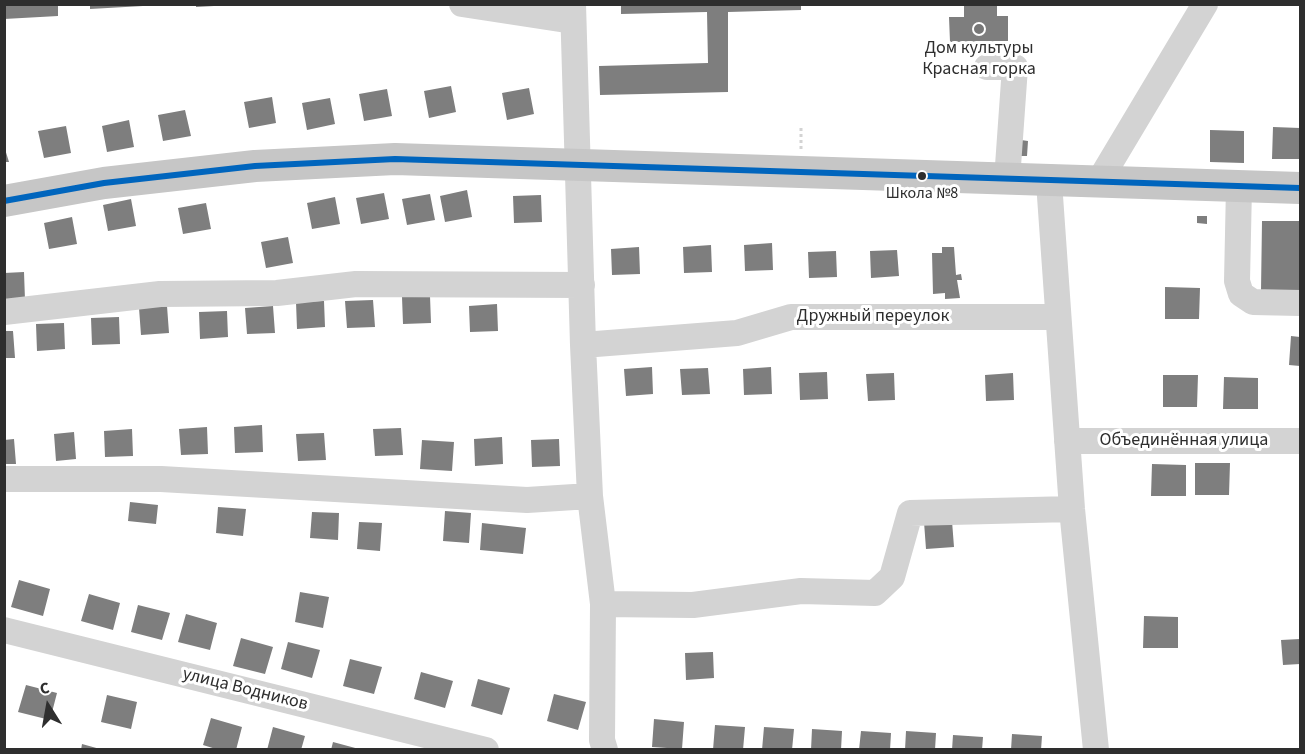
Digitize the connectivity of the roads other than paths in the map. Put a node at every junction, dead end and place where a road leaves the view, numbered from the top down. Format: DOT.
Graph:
graph roads {
  1 [pos="462,4"];
  2 [pos="1205,4"];
  3 [pos="573,13"];
  4 [pos="987,68"];
  5 [pos="577,163"];
  6 [pos="1007,180"];
  7 [pos="1049,182"];
  8 [pos="1098,183"];
  9 [pos="1239,187"];
  10 [pos="1300,188"];
  11 [pos="4,201"];
  12 [pos="582,285"];
  13 [pos="1300,303"];
  14 [pos="4,312"];
  15 [pos="1057,316"];
  16 [pos="583,345"];
  17 [pos="1066,441"];
  18 [pos="1300,441"];
  19 [pos="4,479"];
  20 [pos="590,496"];
  21 [pos="1072,509"];
  22 [pos="603,604"];
  23 [pos="4,630"];
  24 [pos="486,750"];
  25 [pos="605,750"];
  26 [pos="1096,750"];
  1 -- 3 [label="street"];
  2 -- 8 [label="street"];
  3 -- 5 [label="street"];
  4 -- 6 [label="street"];
  5 -- 6 [label="main road"];
  5 -- 11 [label="main road"];
  5 -- 12 [label="street"];
  6 -- 7 [label="main road"];
  7 -- 8 [label="main road"];
  7 -- 15 [label="street"];
  8 -- 9 [label="main road"];
  9 -- 10 [label="main road"];
  9 -- 13 [label="street"];
  12 -- 14 [label="street"];
  12 -- 16 [label="street"];
  15 -- 16 [label="street, Дружный переулок"];
  15 -- 17 [label="street"];
  16 -- 20 [label="street"];
  17 -- 18 [label="street, Объединённая улица"];
  17 -- 21 [label="street"];
  19 -- 20 [label="street"];
  20 -- 22 [label="street"];
  21 -- 22 [label="street"];
  21 -- 26 [label="street"];
  22 -- 25 [label="street"];
  23 -- 24 [label="street, улица Водников"];
}
